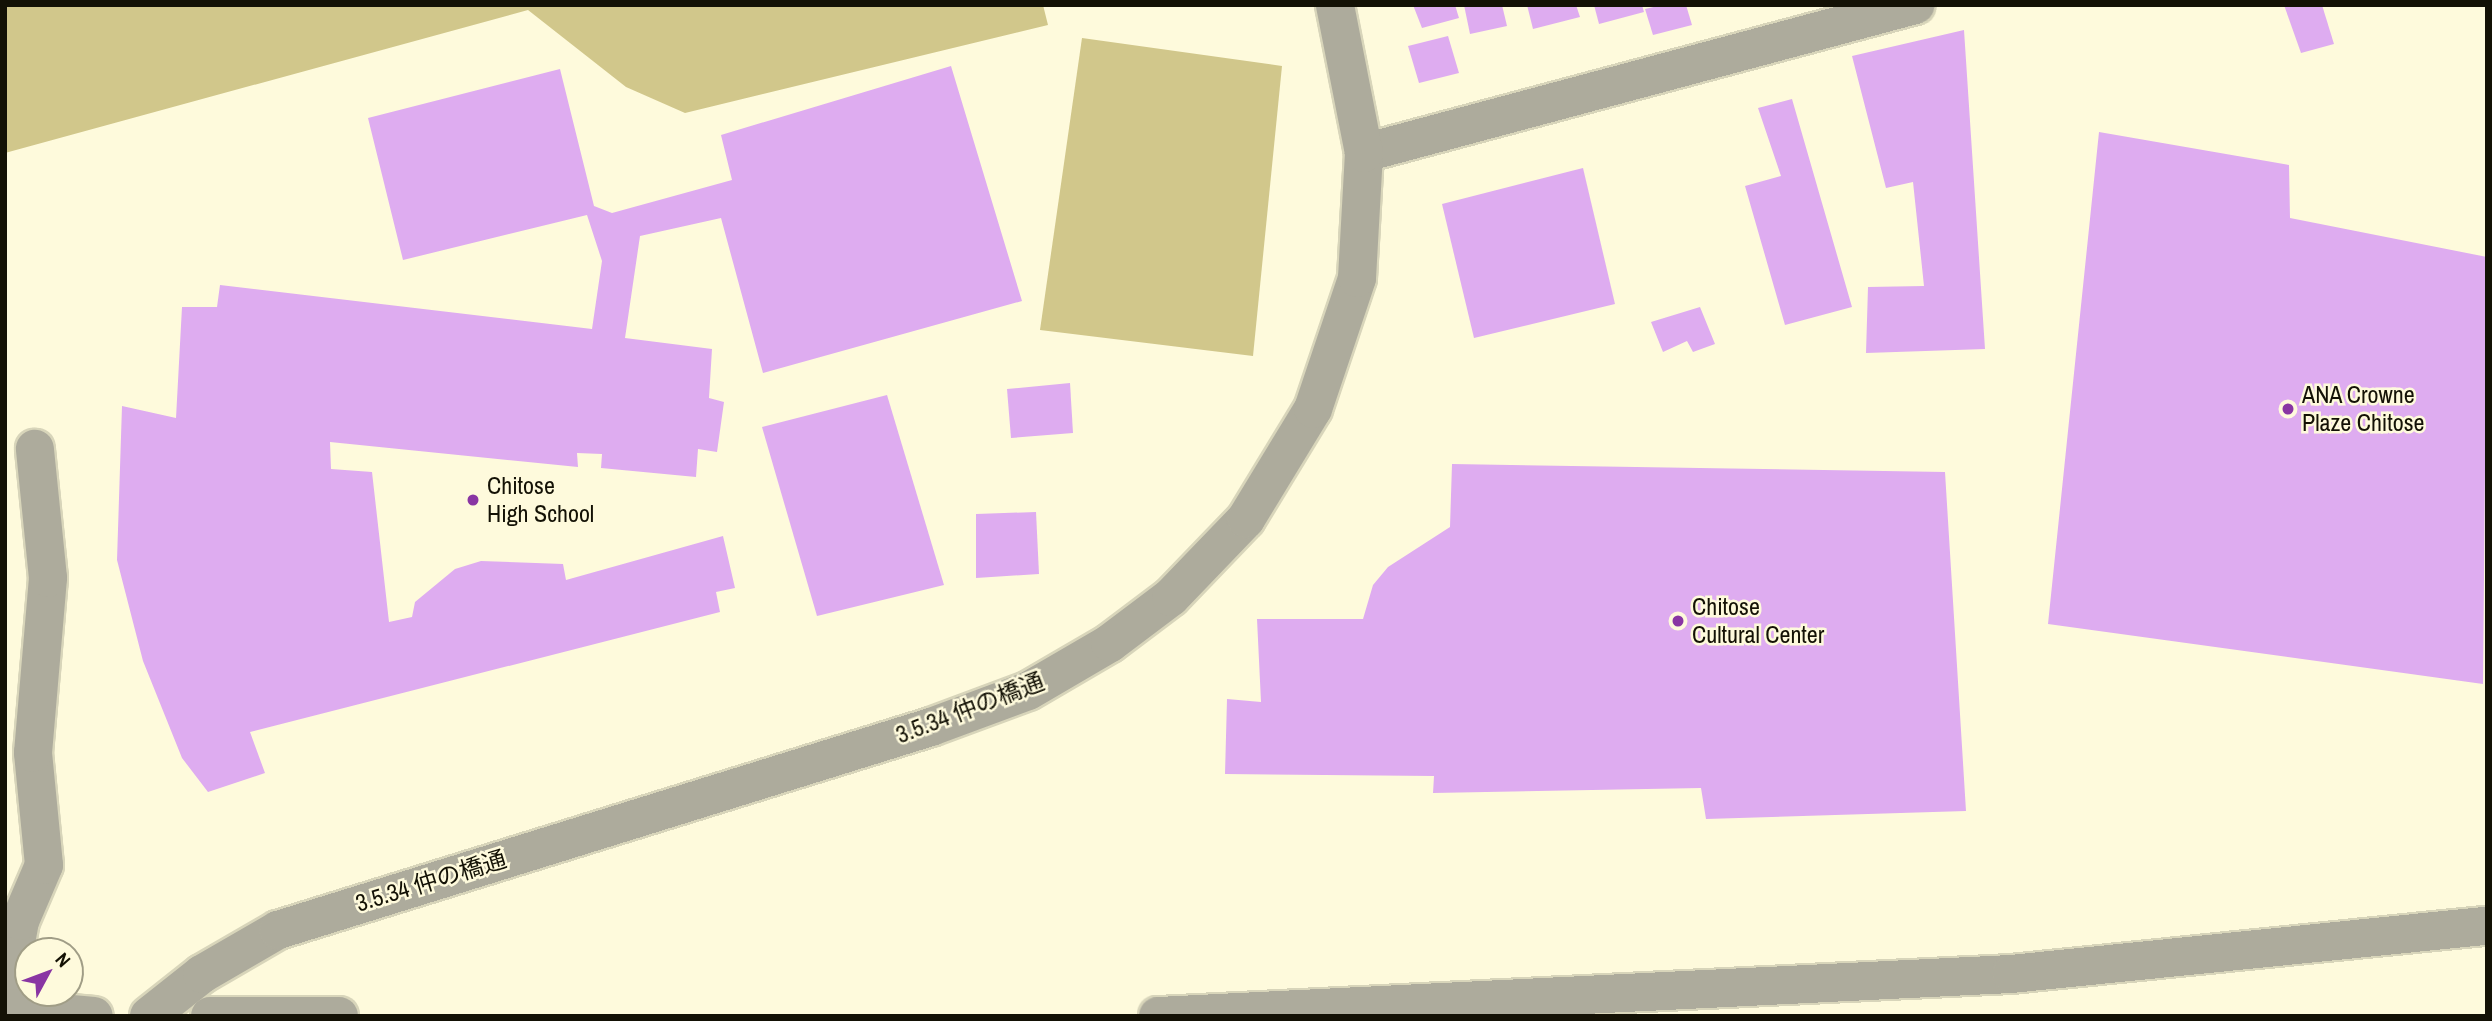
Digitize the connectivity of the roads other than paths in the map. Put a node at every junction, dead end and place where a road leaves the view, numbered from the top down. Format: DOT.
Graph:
graph roads {
  1 [pos="1335,5"];
  2 [pos="1905,6"];
  3 [pos="1364,153"];
  4 [pos="35,449"];
  5 [pos="2487,926"];
  6 [pos="5,1002"];
  7 [pos="1636,1006"];
  8 [pos="5,1008"];
  9 [pos="1295,1012"];
  10 [pos="94,1016"];
  11 [pos="149,1016"];
  12 [pos="210,1016"];
  13 [pos="339,1016"];
  14 [pos="1158,1016"];
  1 -- 3 [label="street, 3.5.34 仲の橋通"];
  2 -- 3 [label="street"];
  3 -- 11 [label="street, 3.5.34 仲の橋通"];
  4 -- 6 [label="street"];
  5 -- 7 [label="street"];
  7 -- 9 [label="street"];
  8 -- 10 [label="street"];
  9 -- 14 [label="street"];
  12 -- 13 [label="street"];
}
